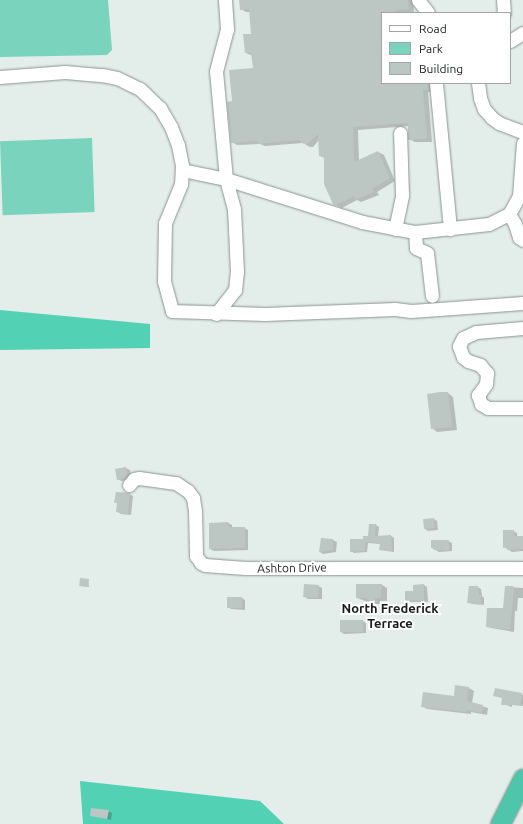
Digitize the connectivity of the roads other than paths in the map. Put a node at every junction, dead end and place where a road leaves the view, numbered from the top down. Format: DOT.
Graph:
graph roads {
  1 [pos="225,0"];
  2 [pos="418,0"];
  3 [pos="429,0"];
  4 [pos="503,0"];
  5 [pos="428,12"];
  6 [pos="429,12"];
  7 [pos="504,12"];
  8 [pos="523,33"];
  9 [pos="511,40"];
  10 [pos="0,77"];
  11 [pos="436,84"];
  12 [pos="478,84"];
  13 [pos="523,132"];
  14 [pos="400,133"];
  15 [pos="523,143"];
  16 [pos="182,170"];
  17 [pos="226,179"];
  18 [pos="509,214"];
  19 [pos="395,229"];
  20 [pos="450,229"];
  21 [pos="415,232"];
  22 [pos="523,240"];
  23 [pos="432,296"];
  24 [pos="523,303"];
  25 [pos="216,314"];
  26 [pos="523,328"];
  27 [pos="523,408"];
  28 [pos="129,485"];
  29 [pos="523,568"];
  30 [pos="523,778"];
  31 [pos="500,824"];
  1 -- 17 [label="street"];
  2 -- 5 [label="street"];
  3 -- 6 [label="street"];
  4 -- 7 [label="street"];
  8 -- 9 [label="street"];
  10 -- 16 [label="street"];
  11 -- 20 [label="street"];
  12 -- 13 [label="street"];
  14 -- 19 [label="street"];
  15 -- 18 [label="street"];
  16 -- 17 [label="street"];
  16 -- 25 [label="street"];
  17 -- 19 [label="street"];
  17 -- 25 [label="street"];
  18 -- 20 [label="street"];
  18 -- 22 [label="street"];
  19 -- 21 [label="street"];
  20 -- 21 [label="street"];
  21 -- 23 [label="street"];
  24 -- 25 [label="street"];
  26 -- 27 [label="street"];
  28 -- 29 [label="street, Ashton Drive"];
  30 -- 31 [label="highway"];
}
